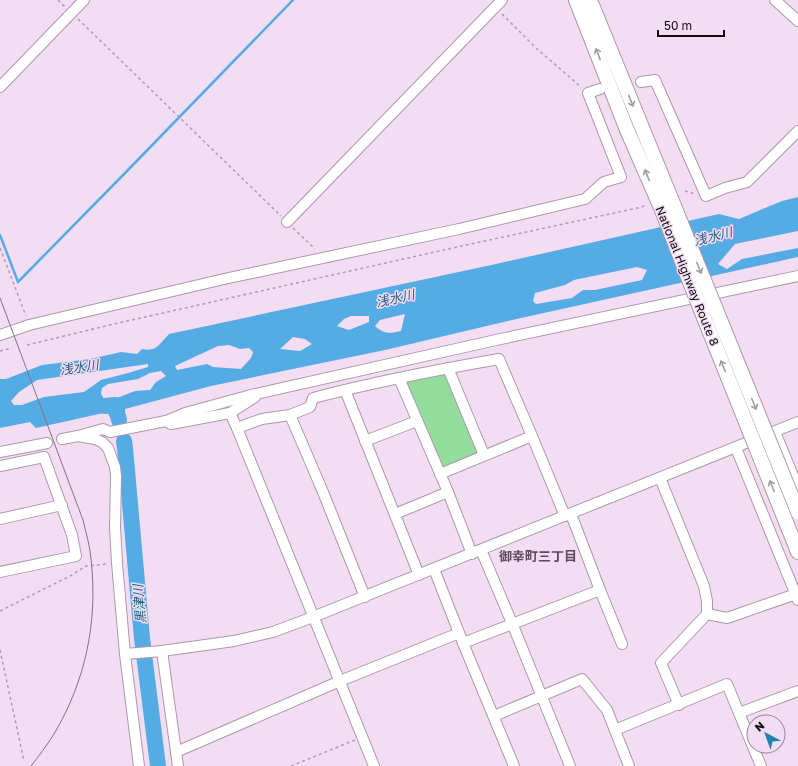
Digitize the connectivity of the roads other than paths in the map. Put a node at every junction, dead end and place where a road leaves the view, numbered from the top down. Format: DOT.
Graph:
graph roads {
  1 [pos="84,0"];
  2 [pos="576,0"];
  3 [pos="590,0"];
  4 [pos="775,0"];
  5 [pos="499,4"];
  6 [pos="798,21"];
  7 [pos="641,82"];
  8 [pos="0,86"];
  9 [pos="600,89"];
  10 [pos="798,132"];
  11 [pos="668,208"];
  12 [pos="287,222"];
  13 [pos="798,276"];
  14 [pos="0,335"];
  15 [pos="448,368"];
  16 [pos="399,378"];
  17 [pos="345,390"];
  18 [pos="261,392"];
  19 [pos="230,413"];
  20 [pos="290,415"];
  21 [pos="417,420"];
  22 [pos="166,421"];
  23 [pos="798,422"];
  24 [pos="237,428"];
  25 [pos="775,432"];
  26 [pos="78,436"];
  27 [pos="532,436"];
  28 [pos="62,439"];
  29 [pos="365,441"];
  30 [pos="47,443"];
  31 [pos="736,448"];
  32 [pos="0,452"];
  33 [pos="484,455"];
  34 [pos="0,466"];
  35 [pos="440,474"];
  36 [pos="660,478"];
  37 [pos="798,488"];
  38 [pos="448,492"];
  39 [pos="62,505"];
  40 [pos="798,512"];
  41 [pos="395,514"];
  42 [pos="568,515"];
  43 [pos="0,519"];
  44 [pos="477,552"];
  45 [pos="798,552"];
  46 [pos="434,569"];
  47 [pos="0,572"];
  48 [pos="419,575"];
  49 [pos="600,590"];
  50 [pos="365,597"];
  51 [pos="797,597"];
  52 [pos="707,614"];
  53 [pos="314,617"];
  54 [pos="512,623"];
  55 [pos="459,632"];
  56 [pos="463,643"];
  57 [pos="622,644"];
  58 [pos="162,651"];
  59 [pos="126,654"];
  60 [pos="340,681"];
  61 [pos="798,691"];
  62 [pos="541,696"];
  63 [pos="679,705"];
  64 [pos="740,713"];
  65 [pos="494,716"];
  66 [pos="615,730"];
  67 [pos="176,752"];
  68 [pos="512,765"];
  69 [pos="139,766"];
  70 [pos="178,766"];
  71 [pos="374,766"];
  72 [pos="570,766"];
  73 [pos="629,766"];
  74 [pos="761,766"];
  1 -- 8 [label="street"];
  11 -- 2 [label="highway, National Highway Route 8, one-way"];
  3 -- 11 [label="highway, National Highway Route 8, one-way"];
  4 -- 6 [label="street"];
  5 -- 12 [label="street"];
  7 -- 10 [label="street"];
  9 -- 14 [label="street"];
  11 -- 40 [label="highway, National Highway Route 8, one-way, bridge"];
  45 -- 11 [label="highway, National Highway Route 8, one-way, bridge"];
  13 -- 18 [label="street"];
  15 -- 16 [label="street"];
  15 -- 27 [label="street"];
  15 -- 33 [label="street"];
  16 -- 17 [label="street"];
  16 -- 21 [label="street"];
  17 -- 20 [label="street"];
  17 -- 29 [label="street"];
  18 -- 19 [label="street"];
  18 -- 22 [label="street"];
  19 -- 22 [label="street"];
  19 -- 24 [label="street"];
  20 -- 24 [label="street"];
  20 -- 50 [label="street"];
  21 -- 29 [label="street"];
  21 -- 35 [label="street"];
  22 -- 26 [label="street"];
  23 -- 25 [label="street"];
  24 -- 53 [label="street"];
  25 -- 31 [label="street"];
  25 -- 37 [label="street"];
  26 -- 28 [label="street"];
  26 -- 59 [label="street"];
  27 -- 33 [label="street"];
  27 -- 42 [label="street"];
  29 -- 41 [label="street"];
  30 -- 32 [label="street"];
  31 -- 36 [label="street"];
  31 -- 51 [label="street"];
  33 -- 35 [label="street"];
  34 -- 39 [label="street"];
  35 -- 38 [label="street"];
  36 -- 42 [label="street"];
  36 -- 52 [label="street"];
  38 -- 41 [label="street"];
  38 -- 44 [label="street"];
  39 -- 43 [label="street"];
  39 -- 47 [label="street"];
  41 -- 48 [label="street"];
  42 -- 44 [label="street"];
  42 -- 49 [label="street"];
  44 -- 46 [label="street"];
  44 -- 54 [label="street"];
  46 -- 48 [label="street"];
  46 -- 55 [label="street"];
  48 -- 50 [label="street"];
  49 -- 54 [label="street"];
  49 -- 57 [label="street"];
  50 -- 53 [label="street"];
  51 -- 52 [label="street"];
  52 -- 63 [label="street"];
  53 -- 58 [label="street"];
  53 -- 60 [label="street"];
  54 -- 56 [label="street"];
  54 -- 62 [label="street"];
  55 -- 56 [label="street"];
  55 -- 60 [label="street"];
  56 -- 65 [label="street"];
  58 -- 59 [label="street"];
  58 -- 67 [label="street"];
  59 -- 69 [label="street"];
  60 -- 67 [label="street"];
  60 -- 71 [label="street"];
  61 -- 64 [label="street"];
  62 -- 65 [label="street"];
  62 -- 66 [label="street"];
  62 -- 72 [label="street"];
  63 -- 64 [label="street"];
  63 -- 66 [label="street"];
  64 -- 74 [label="street"];
  65 -- 68 [label="street"];
  66 -- 73 [label="street"];
  67 -- 70 [label="street"];
}
